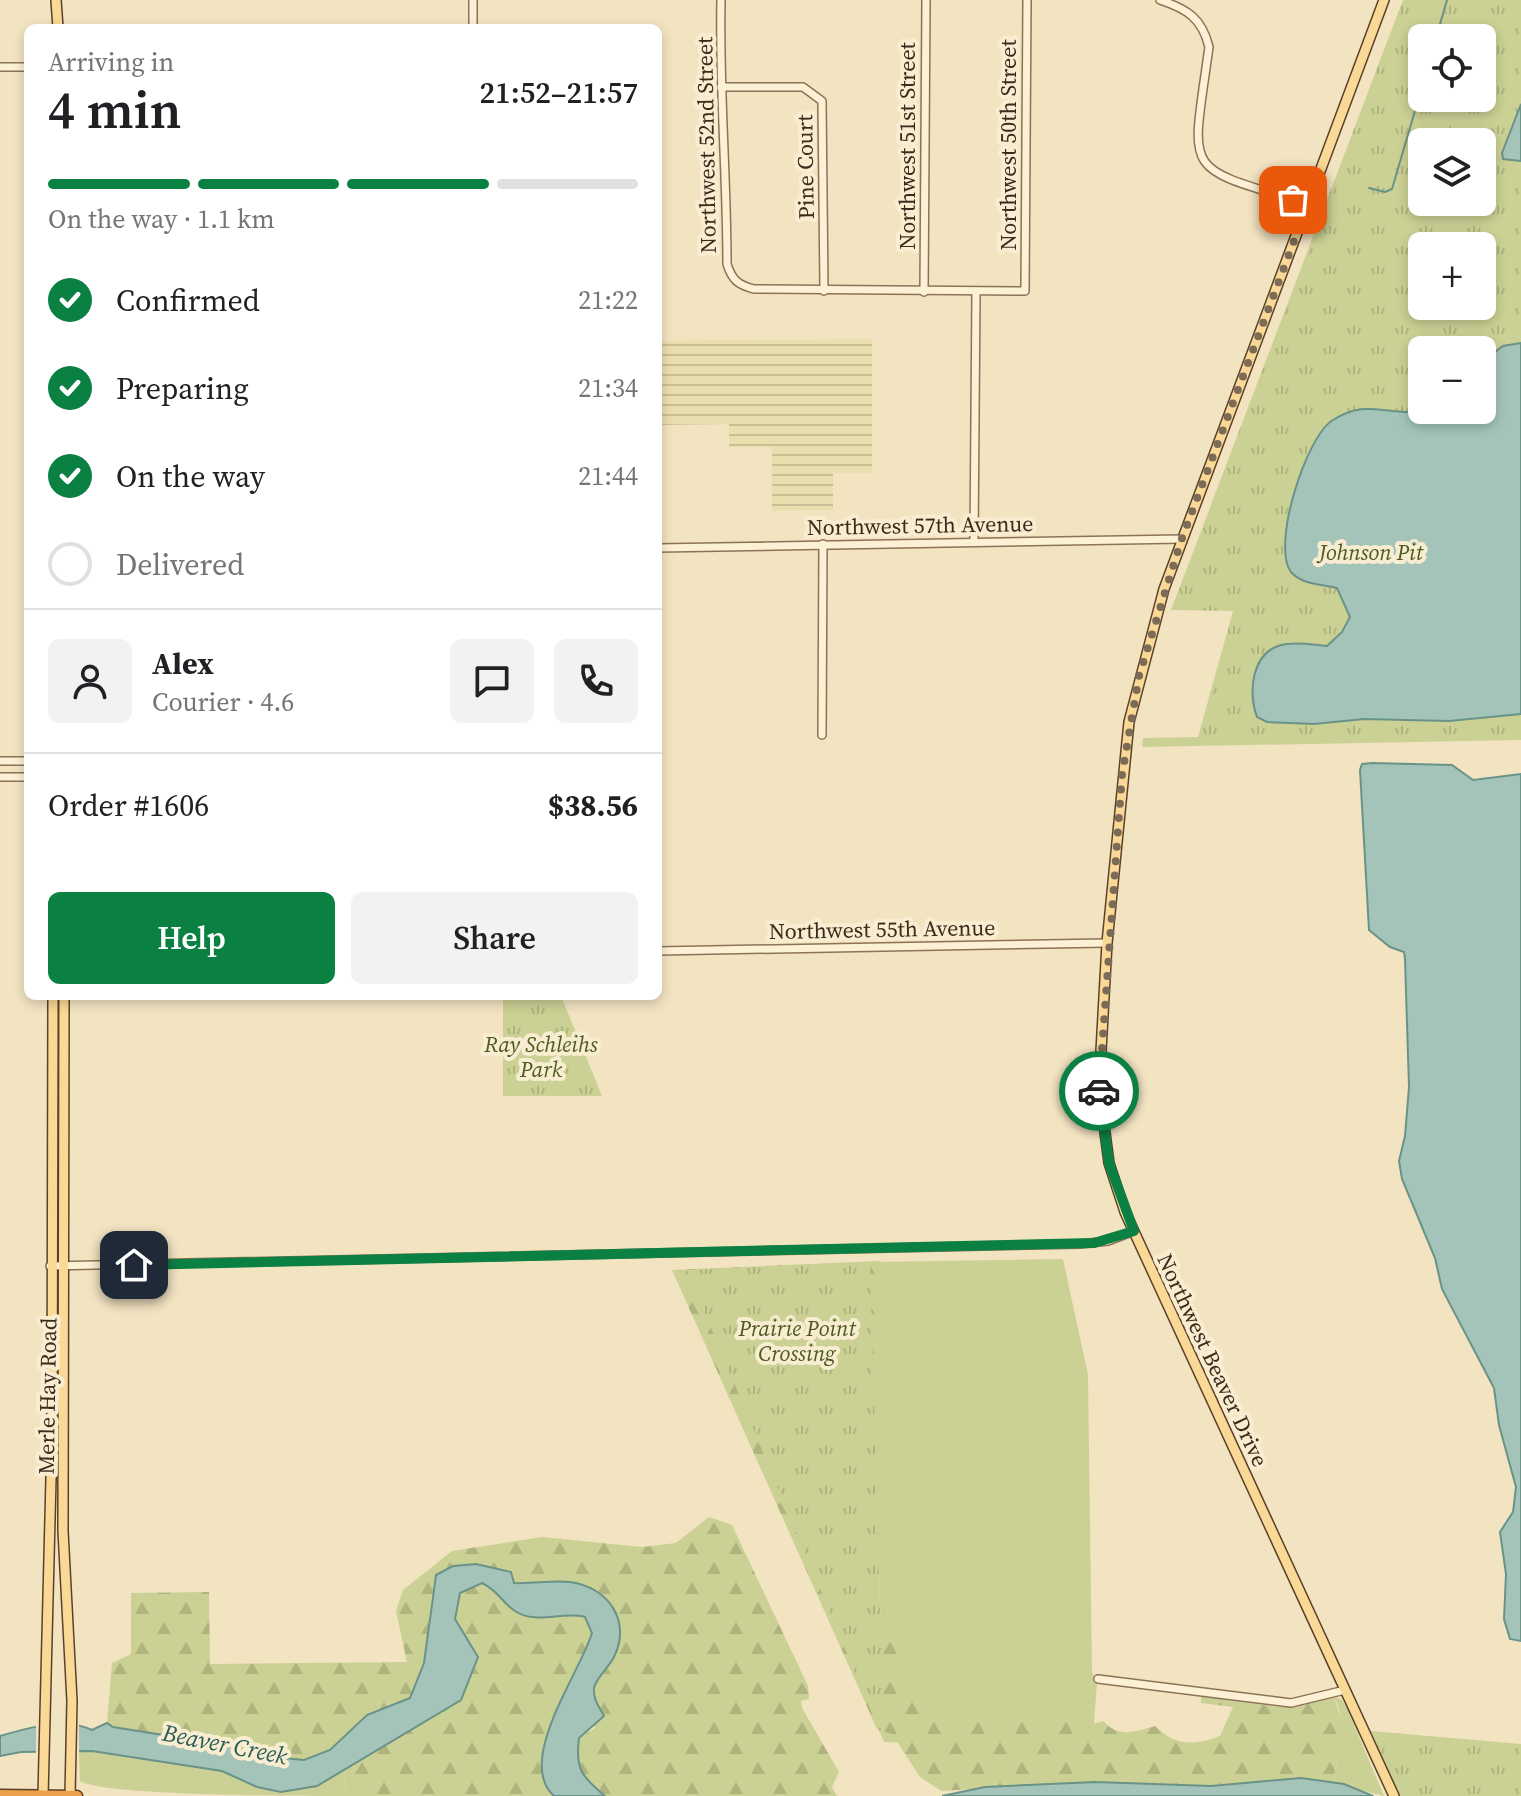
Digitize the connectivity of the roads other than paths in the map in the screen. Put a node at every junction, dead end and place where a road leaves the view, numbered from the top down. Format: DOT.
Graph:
graph roads {
  1 [pos="55,0"];
  2 [pos="473,0"];
  3 [pos="721,0"];
  4 [pos="926,0"];
  5 [pos="1027,0"];
  6 [pos="1160,0"];
  7 [pos="1384,0"];
  8 [pos="56,24"];
  9 [pos="473,24"];
  10 [pos="0,67"];
  11 [pos="24,67"];
  12 [pos="721,87"];
  13 [pos="1308,204"];
  14 [pos="824,291"];
  15 [pos="976,291"];
  16 [pos="924,292"];
  17 [pos="1182,539"];
  18 [pos="974,542"];
  19 [pos="823,544"];
  20 [pos="662,548"];
  21 [pos="822,735"];
  22 [pos="0,761"];
  23 [pos="24,761"];
  24 [pos="0,777"];
  25 [pos="24,777"];
  26 [pos="1107,943"];
  27 [pos="662,951"];
  28 [pos="53,1000"];
  29 [pos="64,1000"];
  30 [pos="1134,1231"];
  31 [pos="50,1266"];
  32 [pos="66,1266"];
  33 [pos="1098,1679"];
  34 [pos="1345,1690"];
  35 [pos="0,1795"];
  36 [pos="43,1795"];
  37 [pos="70,1796"];
  38 [pos="77,1796"];
  39 [pos="1394,1796"];
  1 -- 8 [label="main road"];
  2 -- 9 [label="street"];
  3 -- 12 [label="street, Northwest 52nd Street"];
  4 -- 16 [label="street, Northwest 51st Street"];
  5 -- 15 [label="street, Northwest 50th Street"];
  6 -- 13 [label="street"];
  7 -- 13 [label="main road, Northwest Beaver Drive"];
  10 -- 11 [label="street"];
  12 -- 14 [label="street, Northwest 52nd Street"];
  12 -- 14 [label="street, Pine Court"];
  13 -- 17 [label="main road, Northwest Beaver Drive"];
  14 -- 16 [label="street"];
  15 -- 16 [label="street"];
  15 -- 18 [label="street"];
  17 -- 18 [label="street, Northwest 57th Avenue"];
  17 -- 26 [label="main road, Northwest Beaver Drive"];
  18 -- 19 [label="street, Northwest 57th Avenue"];
  19 -- 20 [label="street, Northwest 57th Avenue"];
  19 -- 21 [label="street"];
  22 -- 23 [label="street"];
  24 -- 25 [label="street"];
  26 -- 27 [label="street, Northwest 55th Avenue"];
  26 -- 30 [label="main road, Northwest Beaver Drive"];
  28 -- 31 [label="main road, Merle Hay Road"];
  29 -- 32 [label="main road, Merle Hay Road"];
  30 -- 32 [label="street"];
  30 -- 34 [label="main road, Northwest Beaver Drive"];
  31 -- 32 [label="street"];
  31 -- 36 [label="main road, Merle Hay Road"];
  32 -- 37 [label="main road, Merle Hay Road"];
  33 -- 34 [label="street"];
  34 -- 39 [label="main road, Northwest Beaver Drive"];
  35 -- 36 [label="highway"];
  36 -- 37 [label="highway"];
  37 -- 38 [label="highway"];
}
